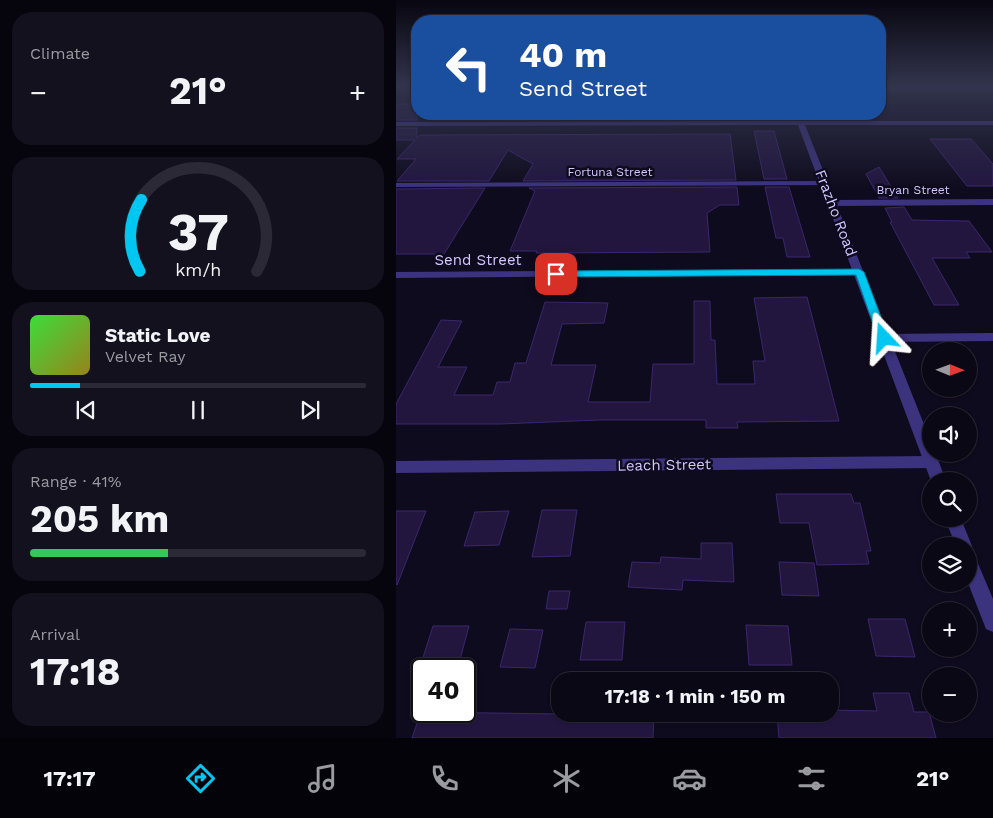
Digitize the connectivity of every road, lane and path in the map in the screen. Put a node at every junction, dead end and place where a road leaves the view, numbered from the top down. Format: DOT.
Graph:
graph roads {
  1 [pos="635,120"];
  2 [pos="800,120"];
  3 [pos="894,120"];
  4 [pos="993,123"];
  5 [pos="396,124"];
  6 [pos="824,182"];
  7 [pos="396,185"];
  8 [pos="993,202"];
  9 [pos="833,203"];
  10 [pos="859,272"];
  11 [pos="396,275"];
  12 [pos="993,337"];
  13 [pos="884,338"];
  14 [pos="922,436"];
  15 [pos="932,462"];
  16 [pos="396,467"];
  17 [pos="936,472"];
  18 [pos="977,582"];
  19 [pos="993,623"];
  1 -- 5 [label="street"];
  2 -- 6 [label="street, Frazho Road"];
  3 -- 4 [label="street"];
  6 -- 7 [label="street, Fortuna Street"];
  6 -- 9 [label="street, Frazho Road"];
  8 -- 9 [label="street, Bryan Street"];
  9 -- 10 [label="street, Frazho Road"];
  10 -- 11 [label="street, Send Street"];
  10 -- 13 [label="street, Frazho Road"];
  12 -- 13 [label="street"];
  13 -- 14 [label="street, Frazho Road"];
  15 -- 16 [label="street, Leach Street"];
  15 -- 17 [label="street, Frazho Road"];
  18 -- 19 [label="street"];
}
